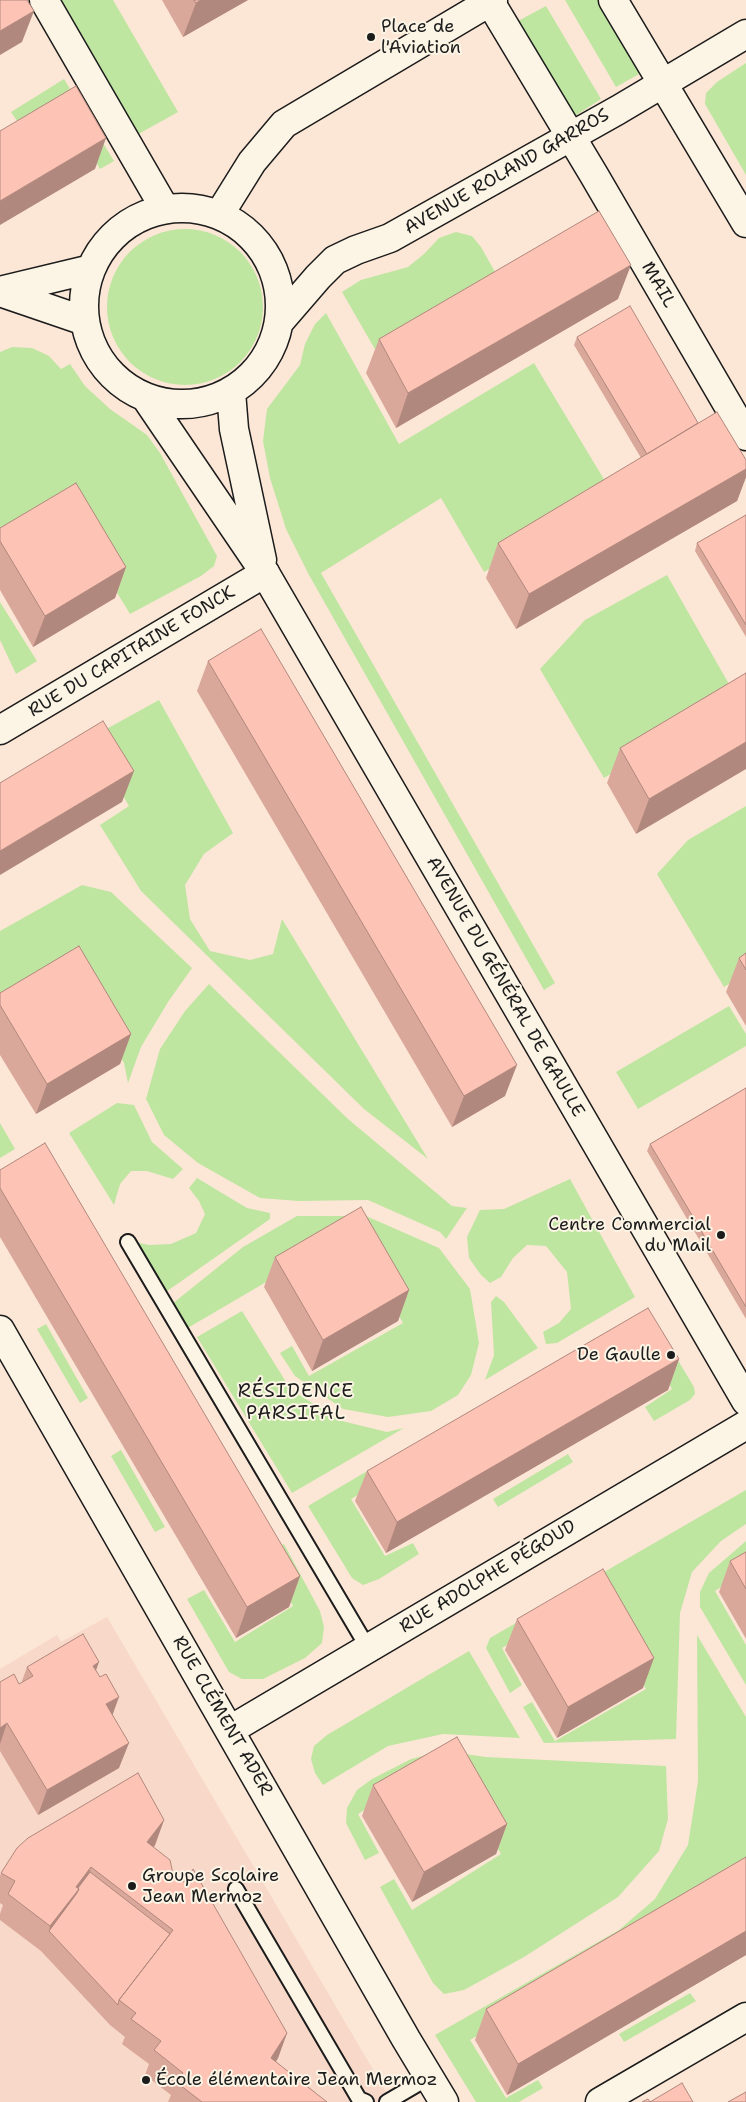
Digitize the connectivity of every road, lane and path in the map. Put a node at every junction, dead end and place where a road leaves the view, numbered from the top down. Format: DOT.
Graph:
graph roads {
  1 [pos="44,0"];
  2 [pos="613,0"];
  3 [pos="490,1"];
  4 [pos="746,34"];
  5 [pos="663,82"];
  6 [pos="570,135"];
  7 [pos="165,209"];
  8 [pos="219,215"];
  9 [pos="746,223"];
  10 [pos="91,270"];
  11 [pos="0,292"];
  12 [pos="85,320"];
  13 [pos="280,321"];
  14 [pos="231,392"];
  15 [pos="146,398"];
  16 [pos="746,436"];
  17 [pos="265,574"];
  18 [pos="0,730"];
  19 [pos="128,1242"];
  20 [pos="0,1330"];
  21 [pos="746,1401"];
  22 [pos="746,1425"];
  23 [pos="368,1648"];
  24 [pos="230,1730"];
  25 [pos="236,1889"];
  26 [pos="746,2017"];
  27 [pos="428,2078"];
  28 [pos="366,2102"];
  29 [pos="387,2102"];
  30 [pos="444,2102"];
  31 [pos="600,2102"];
  1 -- 7 [label="street"];
  2 -- 5 [label="street"];
  3 -- 6 [label="street, MAIL"];
  3 -- 8 [label="street"];
  4 -- 5 [label="street, AVENUE ROLAND GARROS"];
  5 -- 6 [label="street, AVENUE ROLAND GARROS"];
  5 -- 9 [label="street"];
  6 -- 13 [label="street, AVENUE ROLAND GARROS"];
  6 -- 16 [label="street, MAIL"];
  7 -- 8 [label="street"];
  7 -- 10 [label="street"];
  8 -- 13 [label="street"];
  10 -- 11 [label="street"];
  10 -- 12 [label="street"];
  11 -- 12 [label="street"];
  12 -- 15 [label="street"];
  13 -- 14 [label="street"];
  14 -- 15 [label="street"];
  14 -- 17 [label="street, AVENUE DU GÉNÉRAL DE GAULLE"];
  15 -- 17 [label="street, AVENUE DU GÉNÉRAL DE GAULLE"];
  17 -- 18 [label="street, RUE DU CAPITAINE FONCK"];
  17 -- 21 [label="street, AVENUE DU GÉNÉRAL DE GAULLE"];
  19 -- 23 [label="lane"];
  20 -- 24 [label="street, RUE CLÉMENT ADER"];
  22 -- 23 [label="street, RUE ADOLPHE PÉGOUD"];
  23 -- 24 [label="street, RUE ADOLPHE PÉGOUD"];
  24 -- 27 [label="street, RUE CLÉMENT ADER"];
  25 -- 28 [label="lane"];
  26 -- 31 [label="street"];
  27 -- 29 [label="lane"];
  27 -- 30 [label="street, RUE CLÉMENT ADER"];
}
